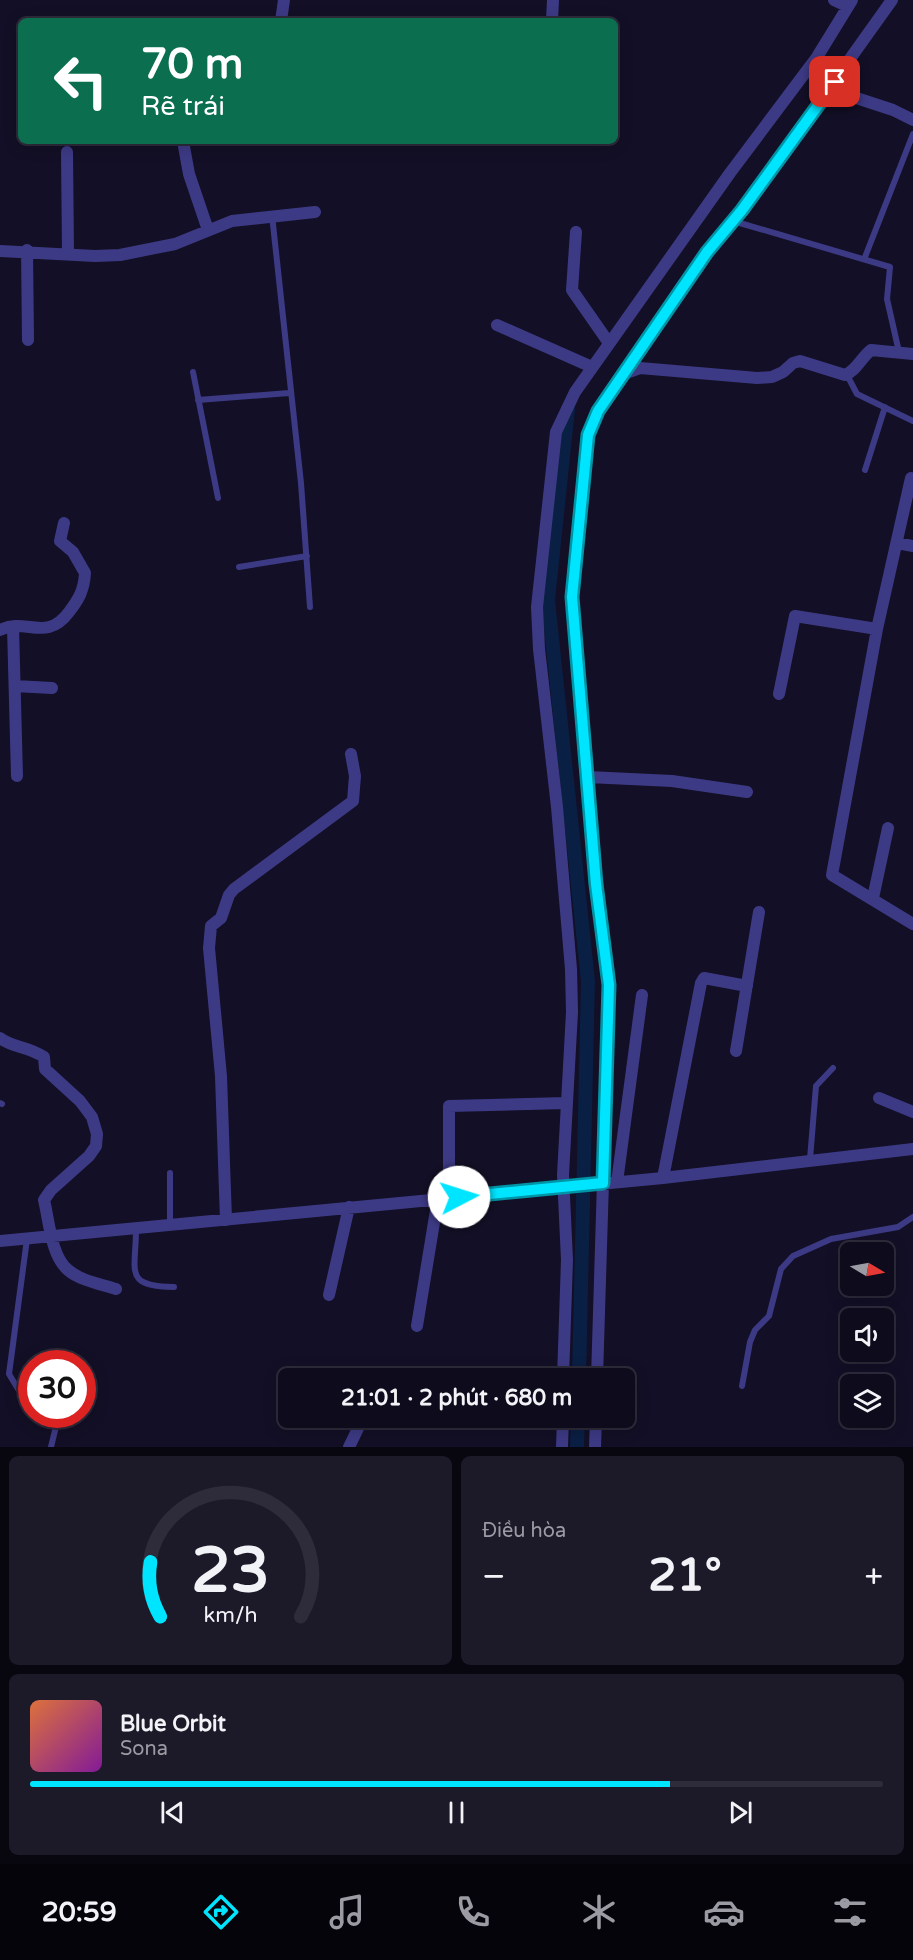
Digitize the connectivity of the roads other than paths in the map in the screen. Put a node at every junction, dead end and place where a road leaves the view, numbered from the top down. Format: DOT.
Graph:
graph roads {
  1 [pos="284,0"];
  2 [pos="553,0"];
  3 [pos="834,0"];
  4 [pos="892,0"];
  5 [pos="850,3"];
  6 [pos="281,18"];
  7 [pos="552,18"];
  8 [pos="827,92"];
  9 [pos="913,120"];
  10 [pos="913,134"];
  11 [pos="184,144"];
  12 [pos="67,152"];
  13 [pos="315,212"];
  14 [pos="272,215"];
  15 [pos="733,221"];
  16 [pos="208,230"];
  17 [pos="576,232"];
  18 [pos="27,250"];
  19 [pos="0,251"];
  20 [pos="68,254"];
  21 [pos="865,257"];
  22 [pos="497,325"];
  23 [pos="28,340"];
  24 [pos="609,344"];
  25 [pos="899,352"];
  26 [pos="913,354"];
  27 [pos="592,367"];
  28 [pos="193,372"];
  29 [pos="625,374"];
  30 [pos="847,375"];
  31 [pos="289,393"];
  32 [pos="198,400"];
  33 [pos="885,407"];
  34 [pos="913,421"];
  35 [pos="865,470"];
  36 [pos="912,475"];
  37 [pos="218,498"];
  38 [pos="64,523"];
  39 [pos="897,543"];
  40 [pos="913,546"];
  41 [pos="307,556"];
  42 [pos="239,567"];
  43 [pos="310,608"];
  44 [pos="6,629"];
  45 [pos="877,629"];
  46 [pos="15,686"];
  47 [pos="52,688"];
  48 [pos="779,694"];
  49 [pos="351,754"];
  50 [pos="17,776"];
  51 [pos="588,777"];
  52 [pos="747,792"];
  53 [pos="888,828"];
  54 [pos="873,898"];
  55 [pos="759,912"];
  56 [pos="913,924"];
  57 [pos="747,986"];
  58 [pos="642,995"];
  59 [pos="0,1038"];
  60 [pos="736,1051"];
  61 [pos="833,1068"];
  62 [pos="879,1098"];
  63 [pos="566,1103"];
  64 [pos="913,1112"];
  65 [pos="913,1149"];
  66 [pos="810,1159"];
  67 [pos="170,1173"];
  68 [pos="449,1177"];
  69 [pos="663,1178"];
  70 [pos="617,1182"];
  71 [pos="603,1183"];
  72 [pos="567,1188"];
  73 [pos="438,1198"];
  74 [pos="350,1207"];
  75 [pos="913,1217"];
  76 [pos="226,1220"];
  77 [pos="170,1226"];
  78 [pos="136,1229"];
  79 [pos="53,1236"];
  80 [pos="27,1239"];
  81 [pos="0,1241"];
  82 [pos="174,1287"];
  83 [pos="116,1288"];
  84 [pos="329,1295"];
  85 [pos="417,1326"];
  86 [pos="563,1368"];
  87 [pos="597,1368"];
  88 [pos="742,1386"];
  89 [pos="18,1389"];
  90 [pos="56,1428"];
  91 [pos="358,1428"];
  92 [pos="563,1428"];
  93 [pos="596,1428"];
  94 [pos="51,1447"];
  95 [pos="349,1447"];
  96 [pos="562,1447"];
  97 [pos="595,1447"];
  1 -- 6 [label="street"];
  2 -- 7 [label="street"];
  3 -- 5 [label="street"];
  4 -- 8 [label="street"];
  5 -- 24 [label="street"];
  8 -- 9 [label="street"];
  8 -- 15 [label="street"];
  10 -- 21 [label="lane"];
  11 -- 16 [label="street"];
  12 -- 20 [label="street"];
  13 -- 14 [label="street"];
  14 -- 16 [label="street"];
  14 -- 31 [label="lane"];
  15 -- 21 [label="lane"];
  15 -- 29 [label="street"];
  16 -- 20 [label="street"];
  17 -- 24 [label="street"];
  18 -- 19 [label="street"];
  18 -- 20 [label="street"];
  18 -- 23 [label="street"];
  21 -- 25 [label="lane"];
  22 -- 27 [label="street"];
  24 -- 27 [label="street"];
  25 -- 26 [label="street"];
  25 -- 30 [label="street"];
  27 -- 63 [label="street"];
  28 -- 32 [label="lane"];
  29 -- 30 [label="street"];
  29 -- 51 [label="street"];
  30 -- 33 [label="lane"];
  31 -- 32 [label="lane"];
  31 -- 41 [label="lane"];
  32 -- 37 [label="lane"];
  33 -- 34 [label="lane"];
  33 -- 35 [label="lane"];
  36 -- 39 [label="street"];
  38 -- 44 [label="street"];
  39 -- 40 [label="street"];
  39 -- 45 [label="street"];
  41 -- 42 [label="lane"];
  41 -- 43 [label="lane"];
  44 -- 46 [label="street"];
  45 -- 48 [label="street"];
  45 -- 54 [label="street"];
  46 -- 47 [label="street"];
  46 -- 50 [label="street"];
  49 -- 76 [label="street"];
  51 -- 52 [label="street"];
  51 -- 71 [label="street"];
  53 -- 54 [label="street"];
  54 -- 56 [label="street"];
  55 -- 57 [label="street"];
  57 -- 60 [label="street"];
  57 -- 69 [label="street"];
  58 -- 70 [label="street"];
  59 -- 79 [label="street"];
  61 -- 66 [label="lane"];
  62 -- 64 [label="street"];
  63 -- 68 [label="street"];
  63 -- 72 [label="street"];
  65 -- 66 [label="street"];
  66 -- 69 [label="street"];
  67 -- 77 [label="lane"];
  69 -- 70 [label="street"];
  70 -- 71 [label="street"];
  71 -- 72 [label="street"];
  71 -- 87 [label="street"];
  72 -- 73 [label="street"];
  72 -- 86 [label="street"];
  73 -- 74 [label="street"];
  73 -- 85 [label="street"];
  74 -- 76 [label="street"];
  74 -- 84 [label="street"];
  75 -- 88 [label="lane"];
  76 -- 77 [label="street"];
  77 -- 78 [label="street"];
  78 -- 79 [label="street"];
  78 -- 82 [label="lane"];
  79 -- 80 [label="street"];
  79 -- 83 [label="street"];
  80 -- 81 [label="street"];
  80 -- 89 [label="lane"];
  90 -- 94 [label="lane"];
  91 -- 95 [label="street"];
  92 -- 96 [label="street"];
  93 -- 97 [label="street"];
}
